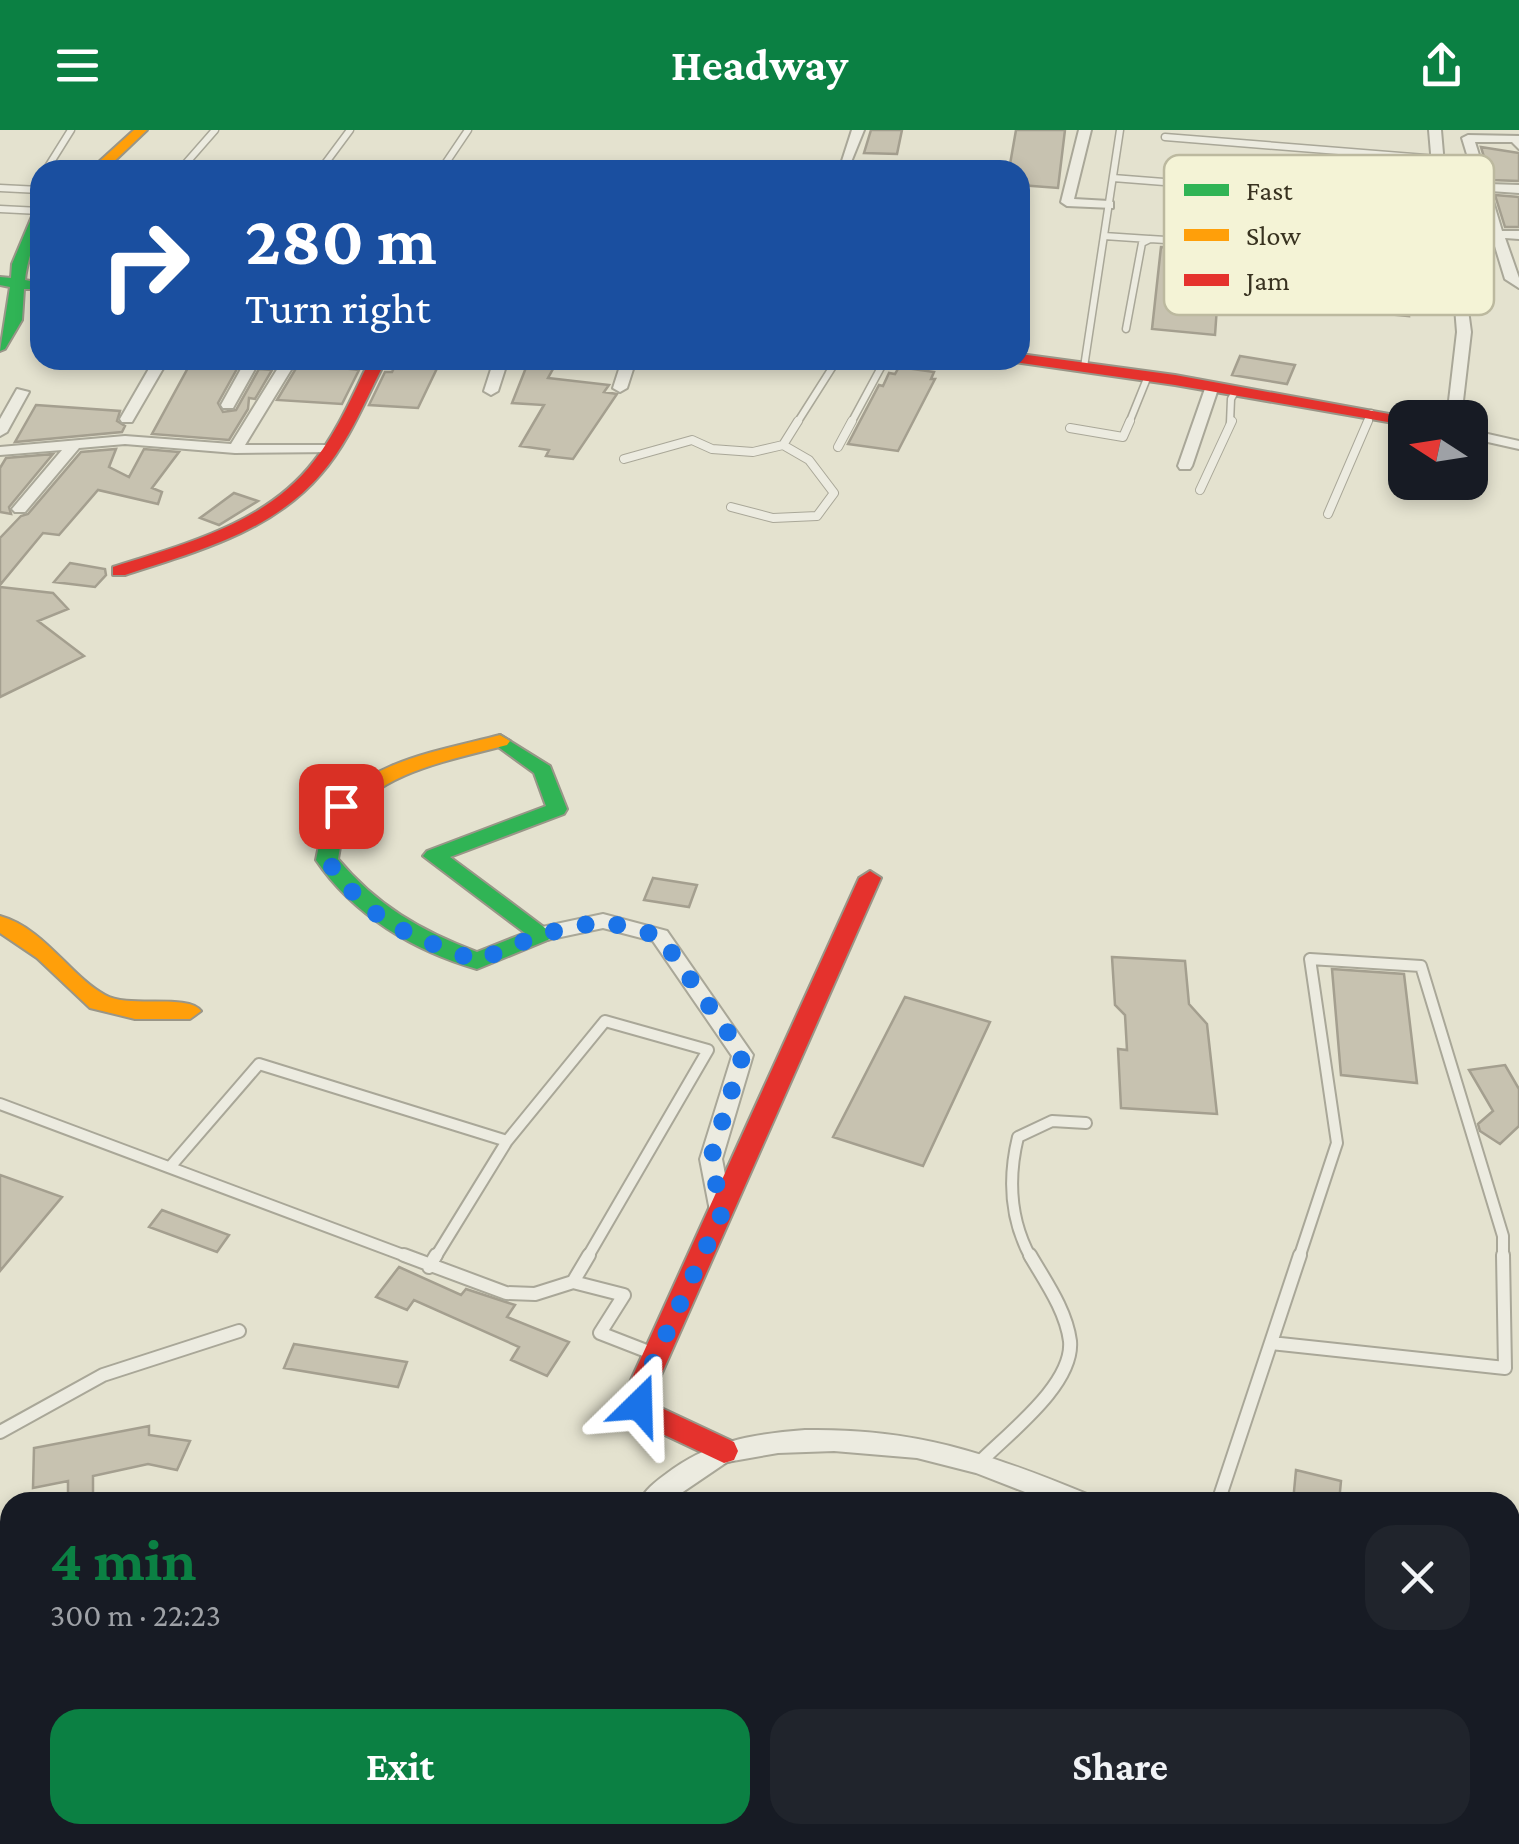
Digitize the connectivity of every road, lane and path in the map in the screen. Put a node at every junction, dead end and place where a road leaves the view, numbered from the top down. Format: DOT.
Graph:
graph roads {
  1 [pos="71,130"];
  2 [pos="124,130"];
  3 [pos="141,130"];
  4 [pos="215,130"];
  5 [pos="350,130"];
  6 [pos="468,130"];
  7 [pos="858,130"];
  8 [pos="1085,130"];
  9 [pos="1120,130"];
  10 [pos="1435,130"];
  11 [pos="1165,137"];
  12 [pos="1519,146"];
  13 [pos="1399,155"];
  14 [pos="1438,155"];
  15 [pos="1473,155"];
  16 [pos="52,160"];
  17 [pos="91,160"];
  18 [pos="108,160"];
  19 [pos="189,160"];
  20 [pos="328,160"];
  21 [pos="448,160"];
  22 [pos="846,160"];
  23 [pos="1112,178"];
  24 [pos="1164,182"];
  25 [pos="0,188"];
  26 [pos="1494,188"];
  27 [pos="1519,189"];
  28 [pos="30,190"];
  29 [pos="1110,200"];
  30 [pos="0,209"];
  31 [pos="30,211"];
  32 [pos="1494,221"];
  33 [pos="30,231"];
  34 [pos="1498,234"];
  35 [pos="1519,235"];
  36 [pos="1104,236"];
  37 [pos="1150,239"];
  38 [pos="1164,240"];
  39 [pos="23,284"];
  40 [pos="1519,284"];
  41 [pos="1461,315"];
  42 [pos="1126,329"];
  43 [pos="30,333"];
  44 [pos="0,346"];
  45 [pos="0,360"];
  46 [pos="1030,360"];
  47 [pos="1084,367"];
  48 [pos="155,370"];
  49 [pos="247,370"];
  50 [pos="284,370"];
  51 [pos="373,370"];
  52 [pos="498,370"];
  53 [pos="626,370"];
  54 [pos="831,370"];
  55 [pos="880,370"];
  56 [pos="1148,376"];
  57 [pos="620,388"];
  58 [pos="1224,388"];
  59 [pos="491,390"];
  60 [pos="22,392"];
  61 [pos="1456,400"];
  62 [pos="228,405"];
  63 [pos="1371,413"];
  64 [pos="1388,416"];
  65 [pos="128,419"];
  66 [pos="1070,428"];
  67 [pos="0,432"];
  68 [pos="1488,438"];
  69 [pos="74,445"];
  70 [pos="782,445"];
  71 [pos="1519,445"];
  72 [pos="838,447"];
  73 [pos="235,448"];
  74 [pos="330,449"];
  75 [pos="0,451"];
  76 [pos="624,459"];
  77 [pos="1185,466"];
  78 [pos="1200,490"];
  79 [pos="730,507"];
  80 [pos="20,509"];
  81 [pos="1328,514"];
  82 [pos="119,571"];
  83 [pos="870,878"];
  84 [pos="3,931"];
  85 [pos="542,934"];
  86 [pos="190,1010"];
  87 [pos="0,1104"];
  88 [pos="1086,1123"];
  89 [pos="508,1141"];
  90 [pos="170,1167"];
  91 [pos="722,1213"];
  92 [pos="430,1267"];
  93 [pos="573,1282"];
  94 [pos="240,1331"];
  95 [pos="1271,1343"];
  96 [pos="659,1356"];
  97 [pos="0,1432"];
  98 [pos="724,1451"];
  99 [pos="977,1464"];
  100 [pos="661,1492"];
  101 [pos="1051,1492"];
  102 [pos="1221,1492"];
  1 -- 16 [label="lane"];
  2 -- 17 [label="main road"];
  3 -- 18 [label="main road"];
  4 -- 19 [label="lane"];
  5 -- 20 [label="lane"];
  6 -- 21 [label="lane"];
  7 -- 22 [label="street"];
  8 -- 29 [label="street"];
  9 -- 23 [label="lane"];
  10 -- 14 [label="street"];
  11 -- 13 [label="lane"];
  12 -- 15 [label="street"];
  23 -- 24 [label="lane"];
  23 -- 29 [label="lane"];
  25 -- 28 [label="lane"];
  26 -- 27 [label="street"];
  29 -- 36 [label="lane"];
  30 -- 31 [label="lane"];
  32 -- 34 [label="street"];
  33 -- 39 [label="main road"];
  34 -- 35 [label="street"];
  34 -- 40 [label="street"];
  36 -- 37 [label="lane"];
  36 -- 47 [label="lane"];
  37 -- 38 [label="lane"];
  37 -- 42 [label="lane"];
  39 -- 44 [label="main road"];
  41 -- 61 [label="street"];
  43 -- 45 [label="main road"];
  46 -- 47 [label="main road"];
  47 -- 56 [label="main road"];
  48 -- 65 [label="street"];
  49 -- 62 [label="street"];
  50 -- 73 [label="street"];
  51 -- 74 [label="main road"];
  52 -- 59 [label="street"];
  53 -- 57 [label="street"];
  54 -- 70 [label="lane"];
  55 -- 72 [label="lane"];
  56 -- 58 [label="main road"];
  56 -- 66 [label="lane"];
  58 -- 63 [label="main road"];
  58 -- 77 [label="street"];
  58 -- 78 [label="lane"];
  60 -- 67 [label="street"];
  63 -- 64 [label="main road"];
  63 -- 81 [label="lane"];
  68 -- 71 [label="street"];
  69 -- 73 [label="street"];
  69 -- 75 [label="street"];
  69 -- 80 [label="street"];
  70 -- 76 [label="lane"];
  70 -- 79 [label="lane"];
  73 -- 74 [label="street"];
  74 -- 82 [label="main road"];
  83 -- 91 [label="main road"];
  84 -- 86 [label="main road"];
  85 -- 85 [label="main road"];
  85 -- 91 [label="street"];
  87 -- 90 [label="lane"];
  88 -- 99 [label="lane"];
  89 -- 90 [label="lane"];
  89 -- 92 [label="lane"];
  89 -- 93 [label="lane"];
  90 -- 92 [label="lane"];
  91 -- 96 [label="main road"];
  92 -- 93 [label="lane"];
  93 -- 96 [label="lane"];
  94 -- 97 [label="lane"];
  95 -- 95 [label="lane"];
  95 -- 102 [label="lane"];
  96 -- 98 [label="main road"];
  98 -- 99 [label="street"];
  98 -- 100 [label="street"];
  99 -- 101 [label="street"];
}
